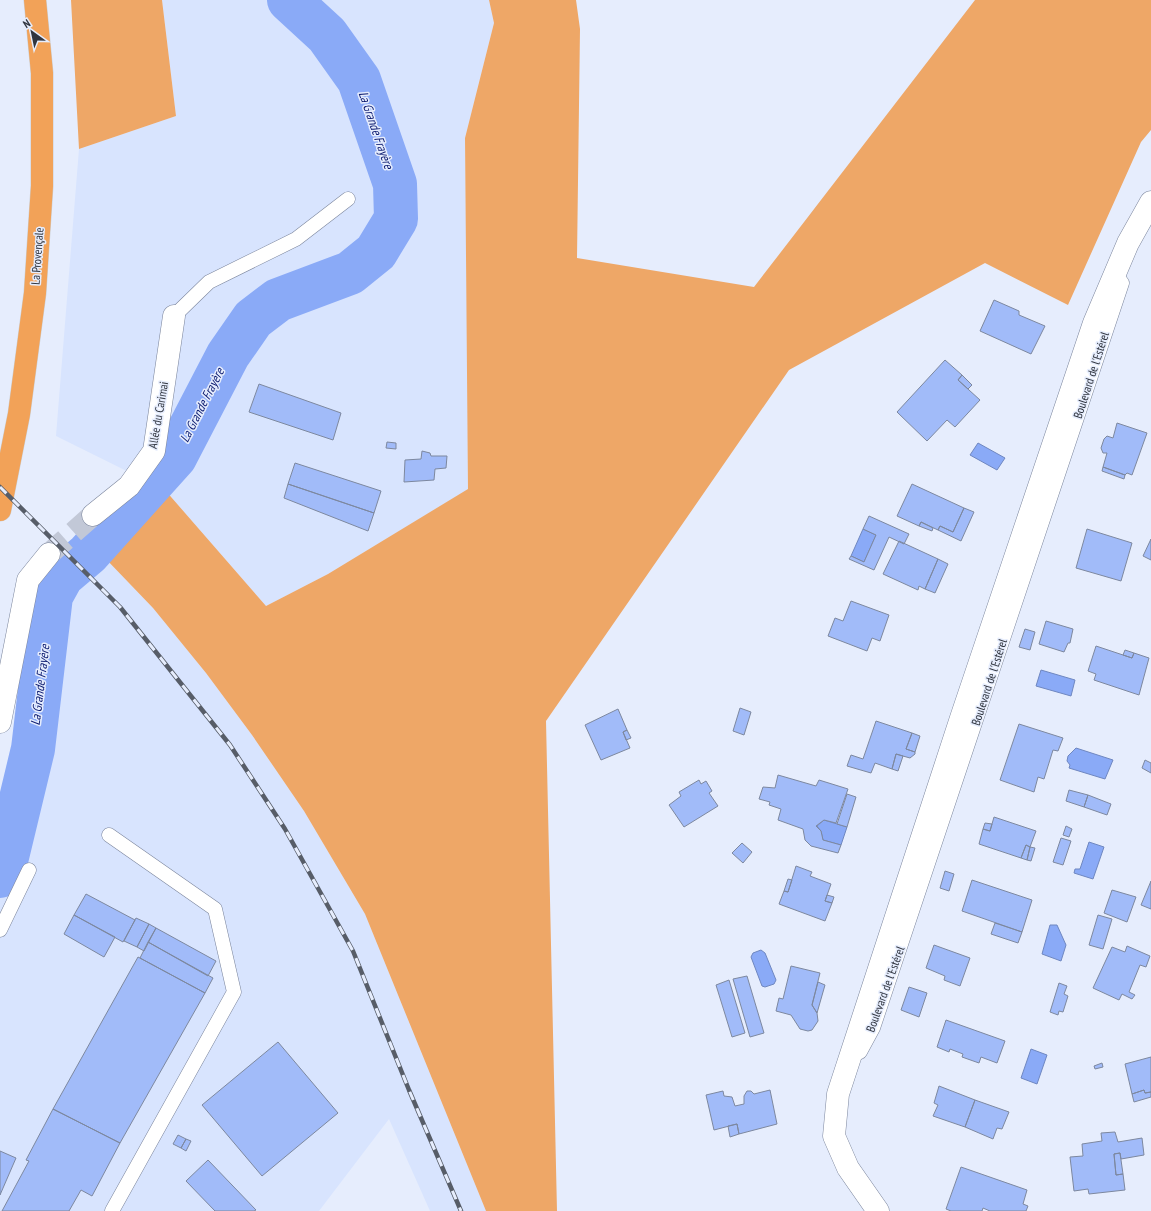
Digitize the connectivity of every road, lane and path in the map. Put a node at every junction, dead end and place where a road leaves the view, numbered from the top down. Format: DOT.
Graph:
graph roads {
  1 [pos="35,0"];
  2 [pos="348,199"];
  3 [pos="1151,202"];
  4 [pos="174,316"];
  5 [pos="0,510"];
  6 [pos="93,515"];
  7 [pos="49,554"];
  8 [pos="0,722"];
  9 [pos="109,836"];
  10 [pos="29,870"];
  11 [pos="0,930"];
  12 [pos="112,1211"];
  13 [pos="878,1211"];
  1 -- 5 [label="highway, La Provençale"];
  2 -- 4 [label="lane"];
  3 -- 13 [label="street, Boulevard de l'Estérel"];
  4 -- 6 [label="street, Allée du Carimai"];
  7 -- 8 [label="street"];
  9 -- 12 [label="lane"];
  10 -- 11 [label="lane"];
}
